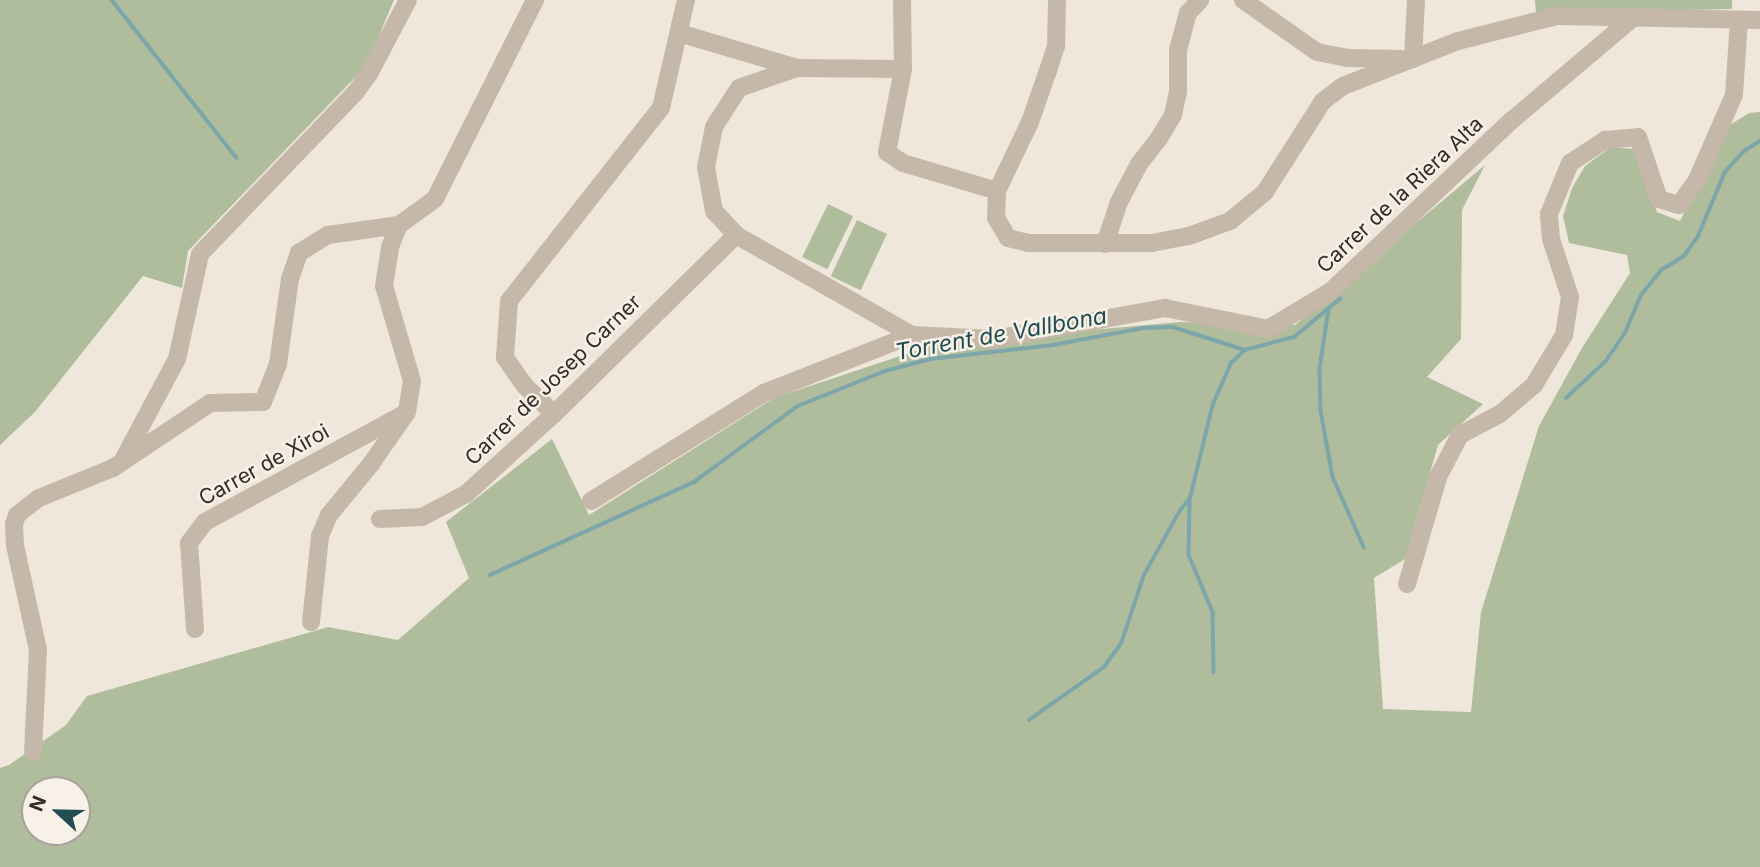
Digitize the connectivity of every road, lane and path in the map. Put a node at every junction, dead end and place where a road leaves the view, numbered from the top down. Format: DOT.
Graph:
graph roads {
  1 [pos="408,0"];
  2 [pos="535,0"];
  3 [pos="686,0"];
  4 [pos="902,0"];
  5 [pos="1057,0"];
  6 [pos="1199,0"];
  7 [pos="1243,0"];
  8 [pos="1416,0"];
  9 [pos="1633,18"];
  10 [pos="1739,20"];
  11 [pos="1760,20"];
  12 [pos="679,33"];
  13 [pos="1413,59"];
  14 [pos="797,68"];
  15 [pos="903,69"];
  16 [pos="997,191"];
  17 [pos="399,225"];
  18 [pos="736,235"];
  19 [pos="1105,244"];
  20 [pos="912,335"];
  21 [pos="407,412"];
  22 [pos="554,414"];
  23 [pos="123,460"];
  24 [pos="591,501"];
  25 [pos="380,519"];
  26 [pos="1407,584"];
  27 [pos="312,622"];
  28 [pos="195,629"];
  29 [pos="33,751"];
  1 -- 23 [label="street"];
  2 -- 17 [label="street"];
  3 -- 12 [label="street"];
  4 -- 15 [label="street"];
  5 -- 16 [label="street"];
  6 -- 19 [label="street"];
  7 -- 13 [label="street"];
  8 -- 13 [label="street"];
  9 -- 10 [label="street"];
  9 -- 13 [label="street"];
  9 -- 20 [label="street, Carrer de la Riera Alta"];
  10 -- 11 [label="street"];
  10 -- 26 [label="street"];
  12 -- 14 [label="street"];
  12 -- 22 [label="street"];
  13 -- 19 [label="street"];
  14 -- 15 [label="street"];
  14 -- 18 [label="street"];
  15 -- 16 [label="street"];
  16 -- 19 [label="street"];
  17 -- 21 [label="street"];
  17 -- 23 [label="street"];
  18 -- 20 [label="street, Carrer de la Riera Alta"];
  18 -- 22 [label="street, Carrer de Josep Carner"];
  20 -- 24 [label="street"];
  21 -- 27 [label="street"];
  21 -- 28 [label="street, Carrer de Xiroi"];
  22 -- 25 [label="street, Carrer de Josep Carner"];
  23 -- 29 [label="street"];
}
